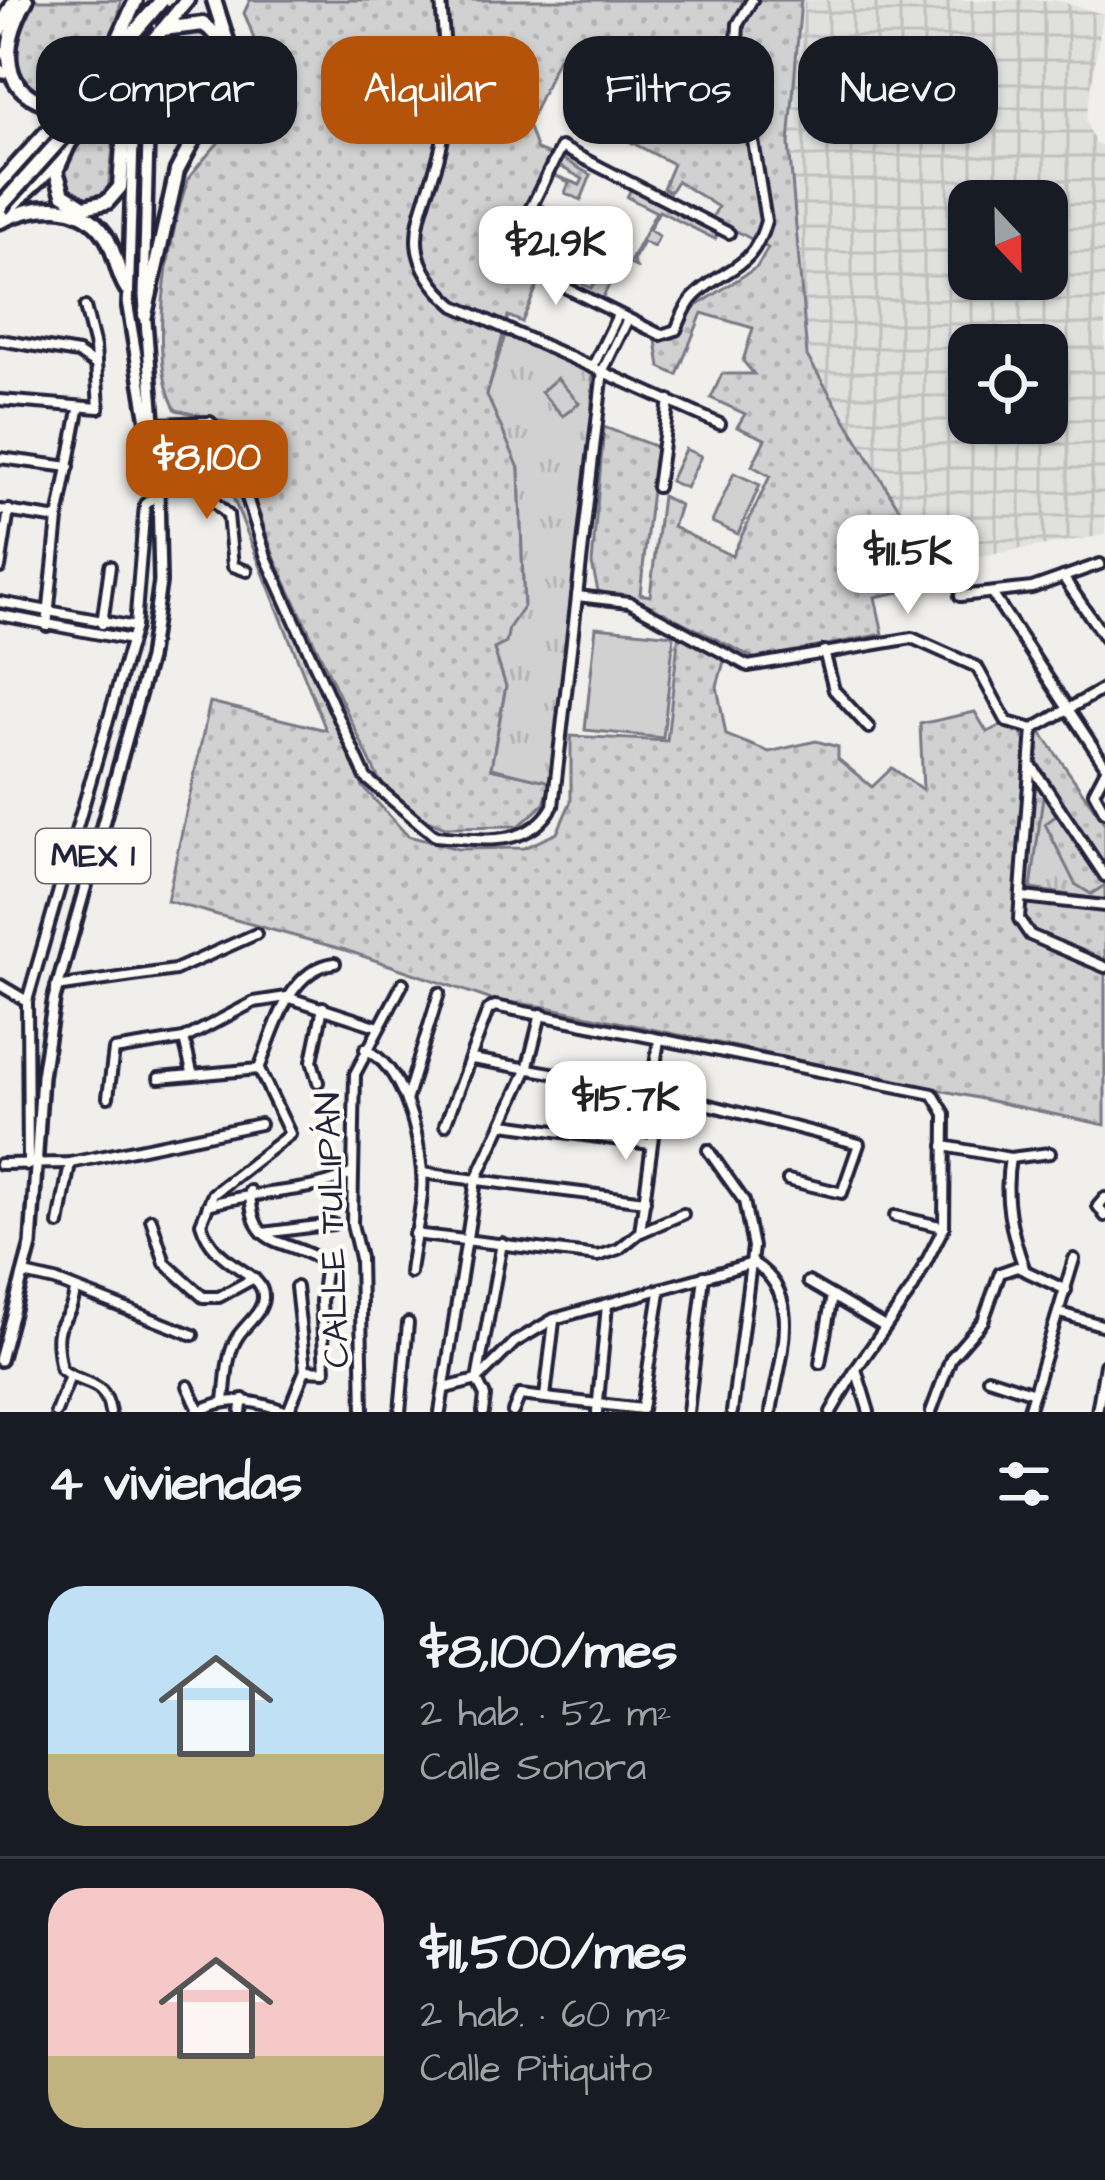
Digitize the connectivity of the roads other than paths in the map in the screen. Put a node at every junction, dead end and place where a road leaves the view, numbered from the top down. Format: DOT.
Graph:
graph roads {
  1 [pos="15,0"];
  2 [pos="26,0"];
  3 [pos="151,0"];
  4 [pos="162,0"];
  5 [pos="187,0"];
  6 [pos="214,0"];
  7 [pos="441,0"];
  8 [pos="752,0"];
  9 [pos="134,1"];
  10 [pos="0,30"];
  11 [pos="162,31"];
  12 [pos="131,36"];
  13 [pos="137,36"];
  14 [pos="147,36"];
  15 [pos="217,36"];
  16 [pos="1,52"];
  17 [pos="1,71"];
  18 [pos="36,99"];
  19 [pos="36,144"];
  20 [pos="129,144"];
  21 [pos="137,144"];
  22 [pos="142,144"];
  23 [pos="68,145"];
  24 [pos="0,184"];
  25 [pos="0,197"];
  26 [pos="0,214"];
  27 [pos="729,233"];
  28 [pos="127,289"];
  29 [pos="85,308"];
  30 [pos="145,315"];
  31 [pos="623,318"];
  32 [pos="0,340"];
  33 [pos="98,366"];
  34 [pos="598,368"];
  35 [pos="0,400"];
  36 [pos="668,400"];
  37 [pos="79,410"];
  38 [pos="156,424"];
  39 [pos="720,424"];
  40 [pos="158,440"];
  41 [pos="0,458"];
  42 [pos="68,466"];
  43 [pos="658,487"];
  44 [pos="158,491"];
  45 [pos="4,511"];
  46 [pos="58,519"];
  47 [pos="1100,564"];
  48 [pos="110,566"];
  49 [pos="0,568"];
  50 [pos="247,572"];
  51 [pos="1064,577"];
  52 [pos="993,595"];
  53 [pos="577,596"];
  54 [pos="961,596"];
  55 [pos="0,602"];
  56 [pos="50,614"];
  57 [pos="0,615"];
  58 [pos="103,621"];
  59 [pos="47,626"];
  60 [pos="135,627"];
  61 [pos="99,634"];
  62 [pos="1105,638"];
  63 [pos="131,640"];
  64 [pos="824,651"];
  65 [pos="1105,688"];
  66 [pos="1067,708"];
  67 [pos="869,728"];
  68 [pos="1033,729"];
  69 [pos="1031,765"];
  70 [pos="1105,768"];
  71 [pos="1104,809"];
  72 [pos="1105,876"];
  73 [pos="1023,897"];
  74 [pos="1105,906"];
  75 [pos="256,934"];
  76 [pos="335,963"];
  77 [pos="1105,967"];
  78 [pos="403,983"];
  79 [pos="0,985"];
  80 [pos="56,987"];
  81 [pos="439,993"];
  82 [pos="287,997"];
  83 [pos="27,1001"];
  84 [pos="323,1007"];
  85 [pos="541,1014"];
  86 [pos="376,1026"];
  87 [pos="184,1039"];
  88 [pos="659,1040"];
  89 [pos="364,1049"];
  90 [pos="472,1059"];
  91 [pos="259,1069"];
  92 [pos="527,1070"];
  93 [pos="192,1072"];
  94 [pos="159,1078"];
  95 [pos="318,1082"];
  96 [pos="655,1092"];
  97 [pos="108,1097"];
  98 [pos="405,1105"];
  99 [pos="260,1124"];
  100 [pos="503,1124"];
  101 [pos="445,1125"];
  102 [pos="650,1144"];
  103 [pos="944,1146"];
  104 [pos="708,1150"];
  105 [pos="1050,1153"];
  106 [pos="1010,1158"];
  107 [pos="70,1163"];
  108 [pos="0,1164"];
  109 [pos="33,1165"];
  110 [pos="352,1173"];
  111 [pos="422,1173"];
  112 [pos="476,1180"];
  113 [pos="788,1180"];
  114 [pos="250,1191"];
  115 [pos="1105,1198"];
  116 [pos="644,1201"];
  117 [pos="206,1205"];
  118 [pos="683,1214"];
  119 [pos="895,1216"];
  120 [pos="1105,1216"];
  121 [pos="151,1219"];
  122 [pos="59,1224"];
  123 [pos="333,1224"];
  124 [pos="944,1227"];
  125 [pos="640,1232"];
  126 [pos="260,1233"];
  127 [pos="414,1234"];
  128 [pos="465,1239"];
  129 [pos="502,1243"];
  130 [pos="1074,1259"];
  131 [pos="753,1263"];
  132 [pos="1024,1269"];
  133 [pos="410,1273"];
  134 [pos="24,1274"];
  135 [pos="704,1276"];
  136 [pos="255,1277"];
  137 [pos="808,1282"];
  138 [pos="296,1287"];
  139 [pos="1066,1290"];
  140 [pos="75,1292"];
  141 [pos="660,1292"];
  142 [pos="832,1295"];
  143 [pos="607,1305"];
  144 [pos="0,1307"];
  145 [pos="1060,1313"];
  146 [pos="554,1319"];
  147 [pos="8,1322"];
  148 [pos="408,1323"];
  149 [pos="883,1326"];
  150 [pos="1105,1326"];
  151 [pos="193,1335"];
  152 [pos="0,1360"];
  153 [pos="820,1363"];
  154 [pos="1105,1365"];
  155 [pos="856,1369"];
  156 [pos="305,1370"];
  157 [pos="70,1376"];
  158 [pos="988,1378"];
  159 [pos="477,1381"];
  160 [pos="188,1386"];
  161 [pos="446,1388"];
  162 [pos="1034,1393"];
  163 [pos="545,1397"];
  164 [pos="243,1399"];
  165 [pos="224,1400"];
  166 [pos="598,1407"];
  167 [pos="642,1410"];
  168 [pos="198,1411"];
  169 [pos="56,1412"];
  170 [pos="110,1412"];
  171 [pos="241,1412"];
  172 [pos="288,1412"];
  173 [pos="363,1412"];
  174 [pos="400,1412"];
  175 [pos="440,1412"];
  176 [pos="483,1412"];
  177 [pos="513,1412"];
  178 [pos="688,1412"];
  179 [pos="732,1412"];
  180 [pos="771,1412"];
  181 [pos="831,1412"];
  182 [pos="869,1412"];
  183 [pos="932,1412"];
  184 [pos="1028,1412"];
  185 [pos="1097,1412"];
  1 -- 10 [label="highway"];
  2 -- 16 [label="highway"];
  3 -- 14 [label="highway, MEX 1"];
  4 -- 12 [label="highway, bridge"];
  5 -- 11 [label="highway"];
  6 -- 30 [label="highway"];
  7 -- 34 [label="street"];
  8 -- 31 [label="street"];
  9 -- 13 [label="highway, MEX 1"];
  9 -- 25 [label="highway, bridge"];
  9 -- 26 [label="highway, bridge"];
  11 -- 15 [label="highway"];
  11 -- 23 [label="highway, bridge"];
  16 -- 17 [label="highway"];
  17 -- 18 [label="highway"];
  19 -- 24 [label="highway"];
  20 -- 23 [label="highway"];
  21 -- 28 [label="main road, MEX 1"];
  22 -- 30 [label="main road, MEX 1"];
  23 -- 26 [label="highway"];
  26 -- 28 [label="highway"];
  27 -- 31 [label="street"];
  28 -- 44 [label="main road, MEX 1"];
  29 -- 33 [label="street"];
  30 -- 38 [label="main road, MEX 1"];
  31 -- 34 [label="street"];
  32 -- 33 [label="street"];
  33 -- 37 [label="street"];
  34 -- 36 [label="street"];
  34 -- 53 [label="street"];
  35 -- 37 [label="street"];
  36 -- 39 [label="street"];
  36 -- 43 [label="street"];
  37 -- 42 [label="street"];
  38 -- 40 [label="main road, MEX 1"];
  38 -- 53 [label="street"];
  40 -- 44 [label="main road, MEX 1"];
  40 -- 50 [label="street"];
  41 -- 42 [label="street"];
  42 -- 46 [label="street"];
  44 -- 60 [label="street"];
  44 -- 80 [label="main road, MEX 1"];
  45 -- 46 [label="street"];
  45 -- 49 [label="street"];
  46 -- 56 [label="street"];
  47 -- 51 [label="street"];
  48 -- 58 [label="street"];
  51 -- 52 [label="street"];
  51 -- 62 [label="street"];
  52 -- 54 [label="street"];
  52 -- 66 [label="street"];
  53 -- 64 [label="street"];
  55 -- 56 [label="street"];
  56 -- 58 [label="street"];
  56 -- 59 [label="street"];
  57 -- 59 [label="street"];
  58 -- 60 [label="street"];
  58 -- 61 [label="street"];
  59 -- 61 [label="street"];
  60 -- 63 [label="street"];
  61 -- 63 [label="street"];
  63 -- 83 [label="street"];
  64 -- 67 [label="street"];
  64 -- 68 [label="street"];
  65 -- 66 [label="street"];
  66 -- 68 [label="street"];
  66 -- 70 [label="street"];
  68 -- 69 [label="street"];
  69 -- 72 [label="street"];
  69 -- 73 [label="street"];
  70 -- 71 [label="street"];
  73 -- 74 [label="street"];
  73 -- 77 [label="street"];
  75 -- 80 [label="street"];
  76 -- 82 [label="street"];
  78 -- 86 [label="street"];
  79 -- 83 [label="street"];
  80 -- 109 [label="main road, MEX 1"];
  81 -- 98 [label="street"];
  82 -- 84 [label="street"];
  82 -- 87 [label="street"];
  82 -- 91 [label="street"];
  83 -- 109 [label="street"];
  84 -- 86 [label="street"];
  84 -- 95 [label="street"];
  85 -- 88 [label="street"];
  85 -- 90 [label="street"];
  85 -- 92 [label="street"];
  86 -- 89 [label="street"];
  87 -- 93 [label="street"];
  87 -- 97 [label="street"];
  88 -- 96 [label="street"];
  88 -- 103 [label="street"];
  89 -- 98 [label="street, CALLE TULIPÁN"];
  89 -- 110 [label="street, CALLE TULIPÁN"];
  90 -- 92 [label="street"];
  90 -- 101 [label="street"];
  91 -- 93 [label="street"];
  91 -- 117 [label="street"];
  92 -- 96 [label="street"];
  92 -- 100 [label="street"];
  93 -- 94 [label="street"];
  96 -- 102 [label="street"];
  96 -- 113 [label="street"];
  98 -- 111 [label="street, CALLE TULIPÁN"];
  99 -- 107 [label="street"];
  100 -- 102 [label="street"];
  100 -- 112 [label="street"];
  102 -- 116 [label="street"];
  103 -- 106 [label="street"];
  103 -- 124 [label="street"];
  104 -- 131 [label="street"];
  105 -- 106 [label="street"];
  106 -- 132 [label="street"];
  107 -- 109 [label="street"];
  107 -- 122 [label="street"];
  108 -- 109 [label="street"];
  109 -- 134 [label="main road, MEX 1"];
  110 -- 114 [label="street"];
  110 -- 173 [label="street, CALLE TULIPÁN"];
  111 -- 112 [label="street"];
  111 -- 127 [label="street, CALLE TULIPÁN"];
  112 -- 116 [label="street"];
  112 -- 128 [label="street"];
  114 -- 117 [label="street"];
  114 -- 126 [label="street"];
  115 -- 120 [label="street"];
  116 -- 125 [label="street"];
  117 -- 136 [label="street"];
  118 -- 125 [label="street"];
  119 -- 124 [label="street"];
  121 -- 136 [label="street"];
  123 -- 126 [label="street"];
  124 -- 149 [label="street"];
  125 -- 129 [label="street"];
  126 -- 156 [label="street"];
  127 -- 128 [label="street"];
  127 -- 133 [label="street, CALLE TULIPÁN"];
  128 -- 129 [label="street"];
  128 -- 161 [label="street"];
  129 -- 159 [label="street"];
  130 -- 139 [label="street"];
  131 -- 135 [label="street"];
  131 -- 179 [label="street"];
  131 -- 180 [label="street"];
  132 -- 139 [label="street"];
  132 -- 183 [label="street"];
  134 -- 140 [label="street"];
  134 -- 147 [label="main road, MEX 1"];
  135 -- 141 [label="street"];
  135 -- 178 [label="street"];
  136 -- 165 [label="street"];
  137 -- 142 [label="street"];
  138 -- 156 [label="street"];
  139 -- 145 [label="street"];
  140 -- 151 [label="street"];
  140 -- 157 [label="street"];
  141 -- 143 [label="street"];
  141 -- 167 [label="street"];
  142 -- 149 [label="street"];
  142 -- 153 [label="street"];
  143 -- 146 [label="street"];
  143 -- 166 [label="street"];
  144 -- 147 [label="street"];
  145 -- 150 [label="street"];
  145 -- 162 [label="street"];
  146 -- 159 [label="street"];
  146 -- 163 [label="street"];
  147 -- 152 [label="main road, MEX 1"];
  148 -- 174 [label="street, CALLE TULIPÁN"];
  149 -- 155 [label="street"];
  154 -- 185 [label="street"];
  155 -- 181 [label="street"];
  155 -- 182 [label="street"];
  156 -- 172 [label="street"];
  157 -- 169 [label="street"];
  157 -- 170 [label="street"];
  158 -- 162 [label="street"];
  159 -- 161 [label="street"];
  159 -- 176 [label="street"];
  160 -- 168 [label="street"];
  161 -- 175 [label="street"];
  162 -- 184 [label="street"];
  163 -- 166 [label="street"];
  163 -- 177 [label="street"];
  164 -- 165 [label="street"];
  164 -- 171 [label="street"];
  164 -- 172 [label="street"];
  165 -- 168 [label="street"];
  166 -- 167 [label="street"];
}
